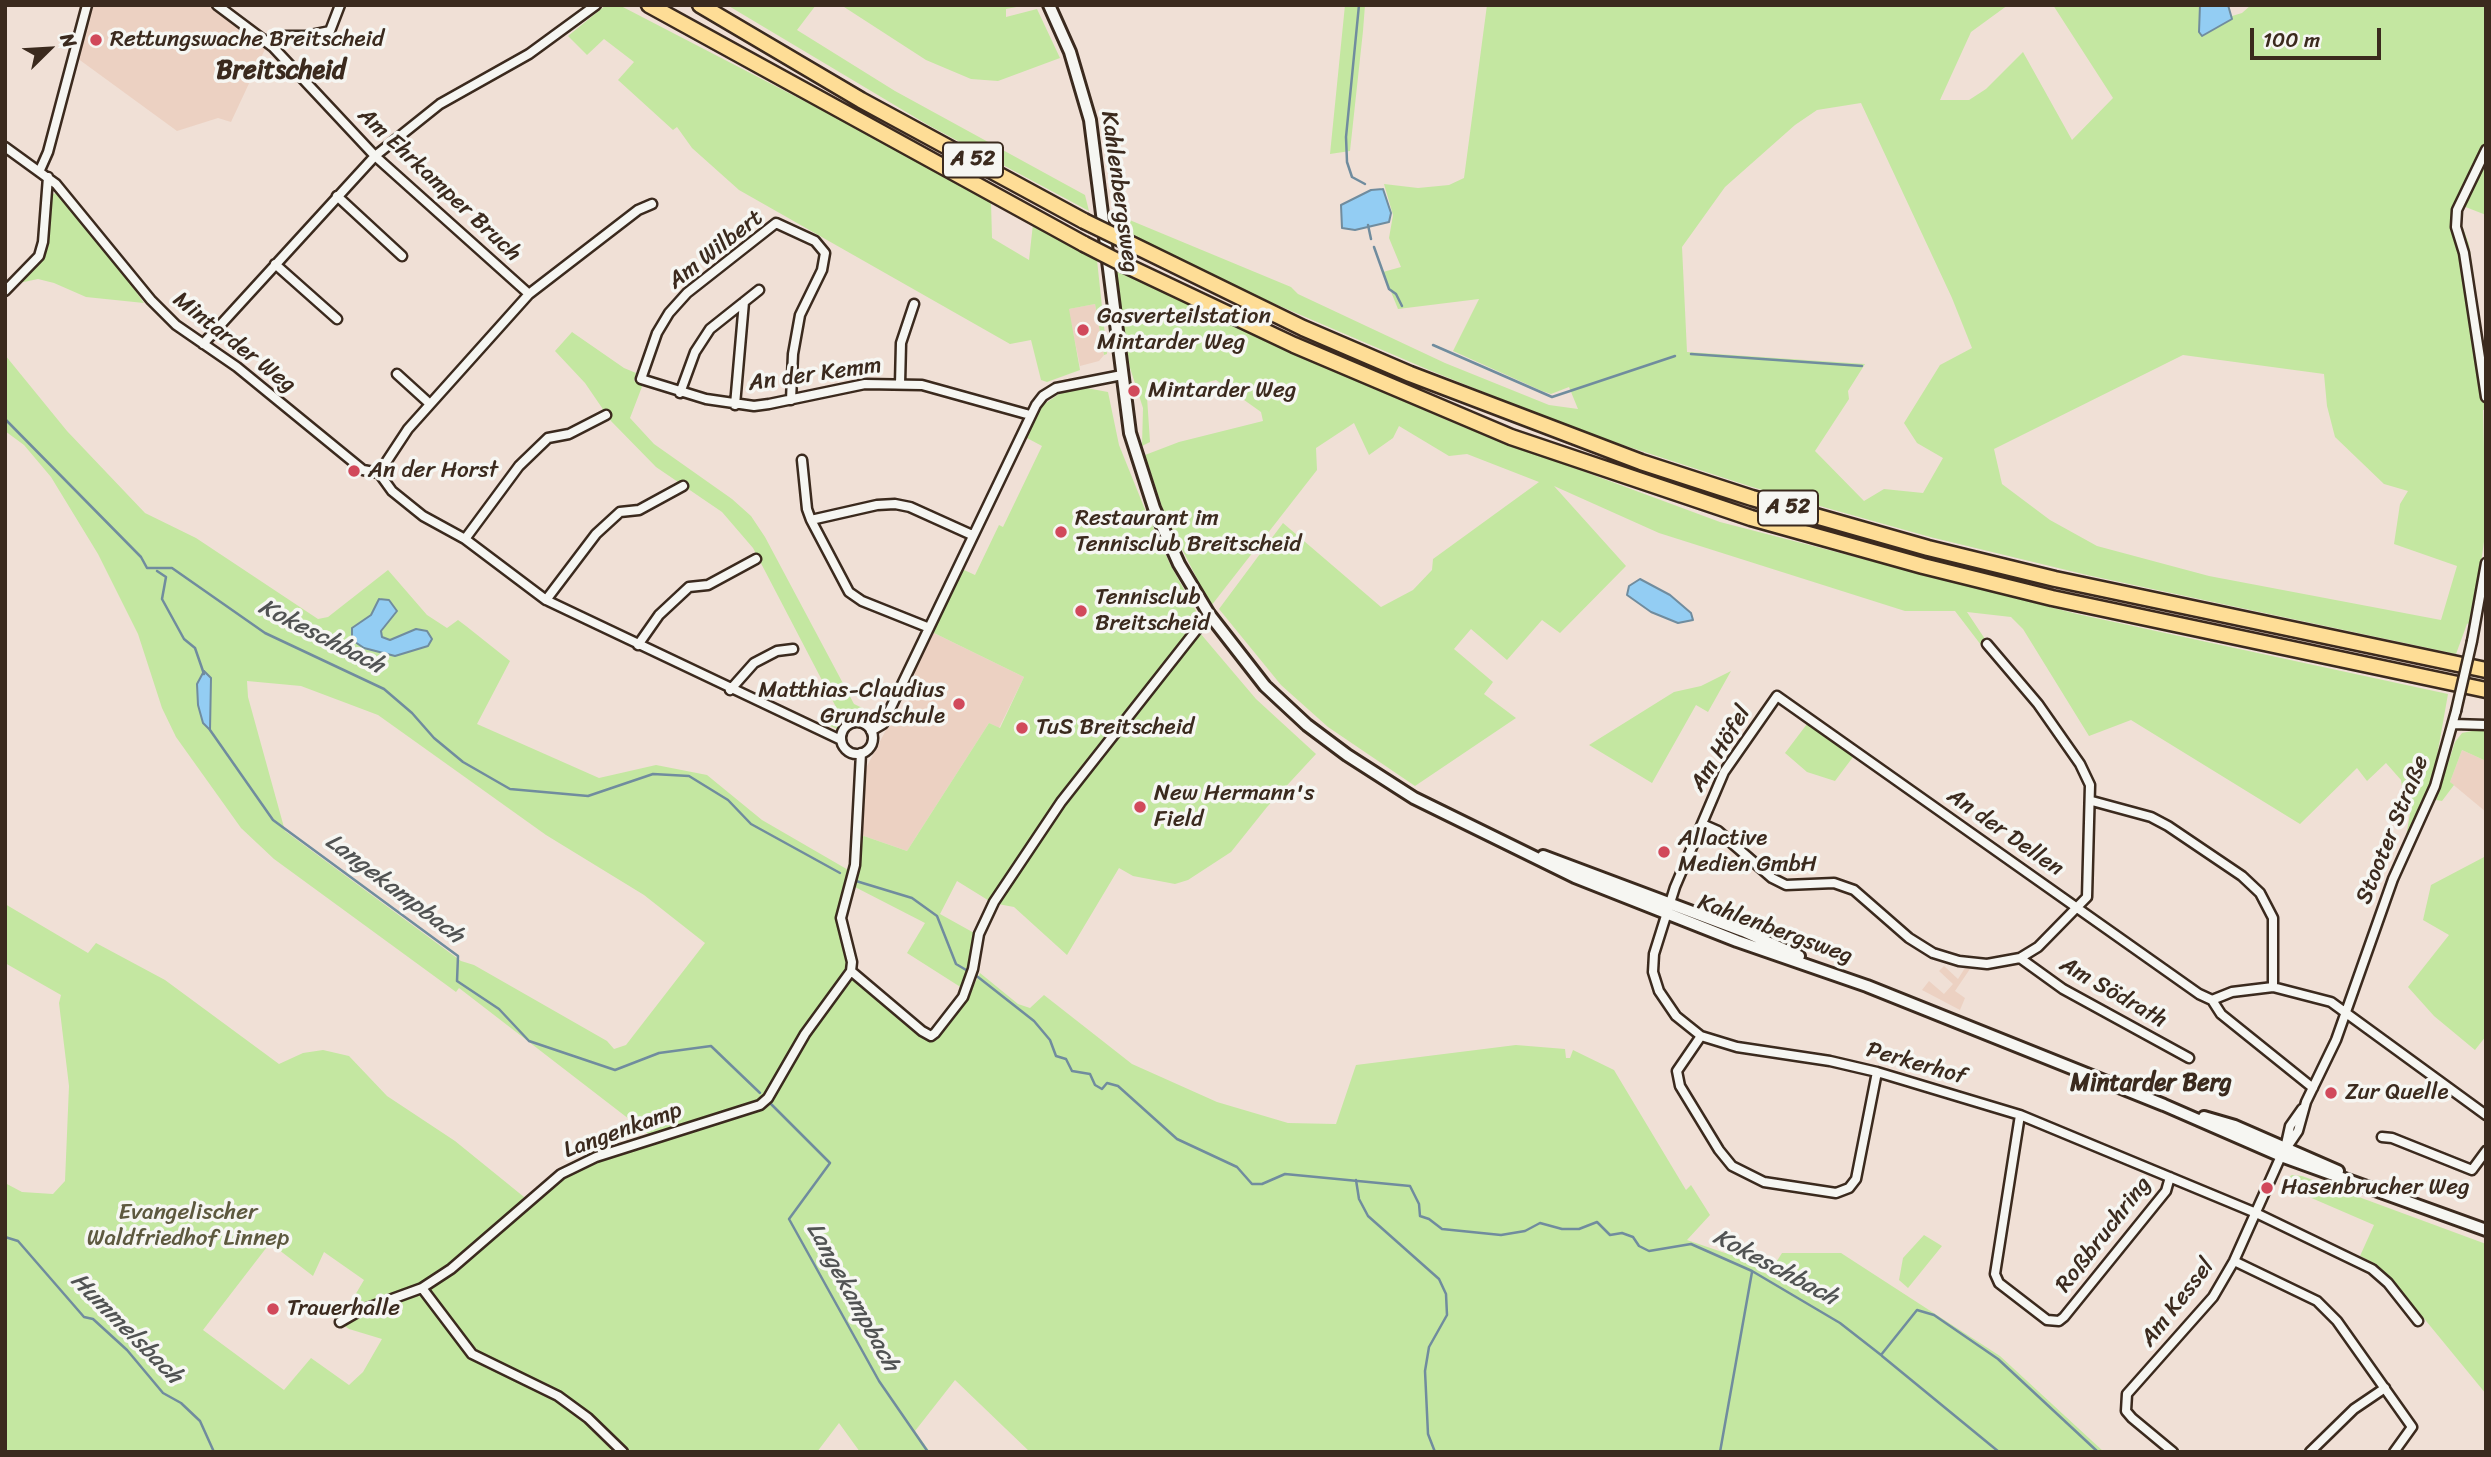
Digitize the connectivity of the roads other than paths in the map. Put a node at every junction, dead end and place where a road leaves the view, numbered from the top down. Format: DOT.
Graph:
graph roads {
  1 [pos="87,5"];
  2 [pos="217,5"];
  3 [pos="340,5"];
  4 [pos="596,5"];
  5 [pos="649,5"];
  6 [pos="700,5"];
  7 [pos="1049,5"];
  8 [pos="266,41"];
  9 [pos="5,147"];
  10 [pos="2486,150"];
  11 [pos="375,156"];
  12 [pos="40,170"];
  13 [pos="48,177"];
  14 [pos="337,196"];
  15 [pos="652,204"];
  16 [pos="402,256"];
  17 [pos="275,264"];
  18 [pos="759,290"];
  19 [pos="5,291"];
  20 [pos="529,294"];
  21 [pos="744,302"];
  22 [pos="914,304"];
  23 [pos="337,319"];
  24 [pos="203,344"];
  25 [pos="397,374"];
  26 [pos="1122,375"];
  27 [pos="642,379"];
  28 [pos="900,384"];
  29 [pos="680,393"];
  30 [pos="2486,397"];
  31 [pos="790,400"];
  32 [pos="430,404"];
  33 [pos="736,405"];
  34 [pos="606,415"];
  35 [pos="1030,415"];
  36 [pos="802,460"];
  37 [pos="379,473"];
  38 [pos="683,486"];
  39 [pos="811,520"];
  40 [pos="972,535"];
  41 [pos="465,538"];
  42 [pos="756,559"];
  43 [pos="2486,564"];
  44 [pos="546,600"];
  45 [pos="1209,614"];
  46 [pos="927,627"];
  47 [pos="1987,644"];
  48 [pos="638,645"];
  49 [pos="793,649"];
  50 [pos="2486,670"];
  51 [pos="730,690"];
  52 [pos="2486,690"];
  53 [pos="1777,696"];
  54 [pos="2453,724"];
  55 [pos="2486,725"];
  56 [pos="871,731"];
  57 [pos="841,740"];
  58 [pos="861,754"];
  59 [pos="2092,801"];
  60 [pos="1702,824"];
  61 [pos="1668,907"];
  62 [pos="2078,908"];
  63 [pos="2020,958"];
  64 [pos="851,971"];
  65 [pos="2273,987"];
  66 [pos="2212,1000"];
  67 [pos="2346,1013"];
  68 [pos="1701,1036"];
  69 [pos="2189,1058"];
  70 [pos="1877,1072"];
  71 [pos="2313,1088"];
  72 [pos="2020,1115"];
  73 [pos="2486,1115"];
  74 [pos="2382,1137"];
  75 [pos="2486,1151"];
  76 [pos="2283,1152"];
  77 [pos="2170,1177"];
  78 [pos="2256,1213"];
  79 [pos="2486,1230"];
  80 [pos="2234,1261"];
  81 [pos="422,1288"];
  82 [pos="2418,1321"];
  83 [pos="340,1322"];
  84 [pos="2385,1388"];
  85 [pos="623,1452"];
  86 [pos="2173,1452"];
  87 [pos="2311,1452"];
  88 [pos="2393,1452"];
  1 -- 12 [label="street"];
  2 -- 8 [label="street, Am Ehrkamper Bruch"];
  3 -- 8 [label="street"];
  4 -- 11 [label="street"];
  5 -- 52 [label="highway, A 52, bridge"];
  6 -- 50 [label="highway, A 52, bridge"];
  7 -- 26 [label="street, Kahlenbergsweg"];
  8 -- 11 [label="street, Am Ehrkamper Bruch"];
  9 -- 12 [label="street, Mintarder Weg"];
  10 -- 30 [label="street"];
  11 -- 14 [label="street"];
  11 -- 20 [label="street, Am Ehrkamper Bruch"];
  12 -- 13 [label="street, Mintarder Weg"];
  13 -- 19 [label="street"];
  13 -- 24 [label="street, Mintarder Weg"];
  14 -- 16 [label="street"];
  14 -- 17 [label="street"];
  15 -- 20 [label="street"];
  17 -- 23 [label="street"];
  17 -- 24 [label="street"];
  18 -- 21 [label="street"];
  20 -- 32 [label="street"];
  21 -- 29 [label="street"];
  21 -- 33 [label="street, An der Kemm"];
  22 -- 28 [label="street, An der Kemm"];
  24 -- 37 [label="street, Mintarder Weg"];
  25 -- 32 [label="street"];
  26 -- 35 [label="street"];
  26 -- 45 [label="street, Kahlenbergsweg"];
  27 -- 29 [label="street, An der Kemm"];
  27 -- 31 [label="street, Am Wilbert"];
  28 -- 31 [label="street, An der Kemm"];
  28 -- 35 [label="street, An der Kemm"];
  29 -- 33 [label="street, An der Kemm"];
  31 -- 33 [label="street, An der Kemm"];
  32 -- 37 [label="street"];
  34 -- 41 [label="street"];
  35 -- 40 [label="street"];
  36 -- 39 [label="street"];
  37 -- 41 [label="street, Mintarder Weg"];
  38 -- 44 [label="street"];
  39 -- 40 [label="street"];
  39 -- 46 [label="street"];
  40 -- 46 [label="street"];
  41 -- 44 [label="street, Mintarder Weg"];
  42 -- 48 [label="street"];
  43 -- 54 [label="street, Stooter Straße, bridge"];
  44 -- 48 [label="street, Mintarder Weg"];
  45 -- 61 [label="street, Kahlenbergsweg"];
  45 -- 64 [label="street"];
  46 -- 56 [label="street"];
  47 -- 59 [label="street"];
  48 -- 51 [label="street, Mintarder Weg"];
  49 -- 51 [label="street"];
  51 -- 57 [label="street, Mintarder Weg"];
  53 -- 60 [label="street, Am Höfel"];
  53 -- 62 [label="street, An der Dellen"];
  54 -- 55 [label="street"];
  54 -- 67 [label="street, Stooter Straße"];
  56 -- 57 [label="street"];
  56 -- 58 [label="street"];
  57 -- 58 [label="street"];
  58 -- 64 [label="street"];
  59 -- 62 [label="street"];
  59 -- 65 [label="street"];
  60 -- 61 [label="street, Am Höfel"];
  60 -- 63 [label="street, Am Södrath"];
  61 -- 68 [label="street, Perkerhof"];
  61 -- 76 [label="street, Kahlenbergsweg"];
  62 -- 63 [label="street, Am Södrath"];
  62 -- 66 [label="street, An der Dellen"];
  63 -- 69 [label="street, Am Södrath"];
  64 -- 81 [label="street, Langenkamp"];
  65 -- 66 [label="street"];
  65 -- 67 [label="street"];
  66 -- 71 [label="street, An der Dellen"];
  67 -- 71 [label="street, Stooter Straße"];
  67 -- 73 [label="street"];
  68 -- 70 [label="street, Perkerhof"];
  68 -- 70 [label="street"];
  70 -- 72 [label="street, Perkerhof"];
  71 -- 76 [label="street, Stooter Straße"];
  72 -- 77 [label="street, Perkerhof"];
  72 -- 77 [label="street, Roßbruchring"];
  74 -- 75 [label="street"];
  76 -- 78 [label="street, Am Kessel"];
  76 -- 79 [label="street, Kahlenbergsweg"];
  77 -- 78 [label="street, Perkerhof"];
  78 -- 80 [label="street, Am Kessel"];
  78 -- 82 [label="street"];
  80 -- 84 [label="street"];
  80 -- 86 [label="street, Am Kessel"];
  81 -- 83 [label="street, Langenkamp"];
  81 -- 85 [label="street"];
  84 -- 87 [label="street"];
  84 -- 88 [label="street"];
}
